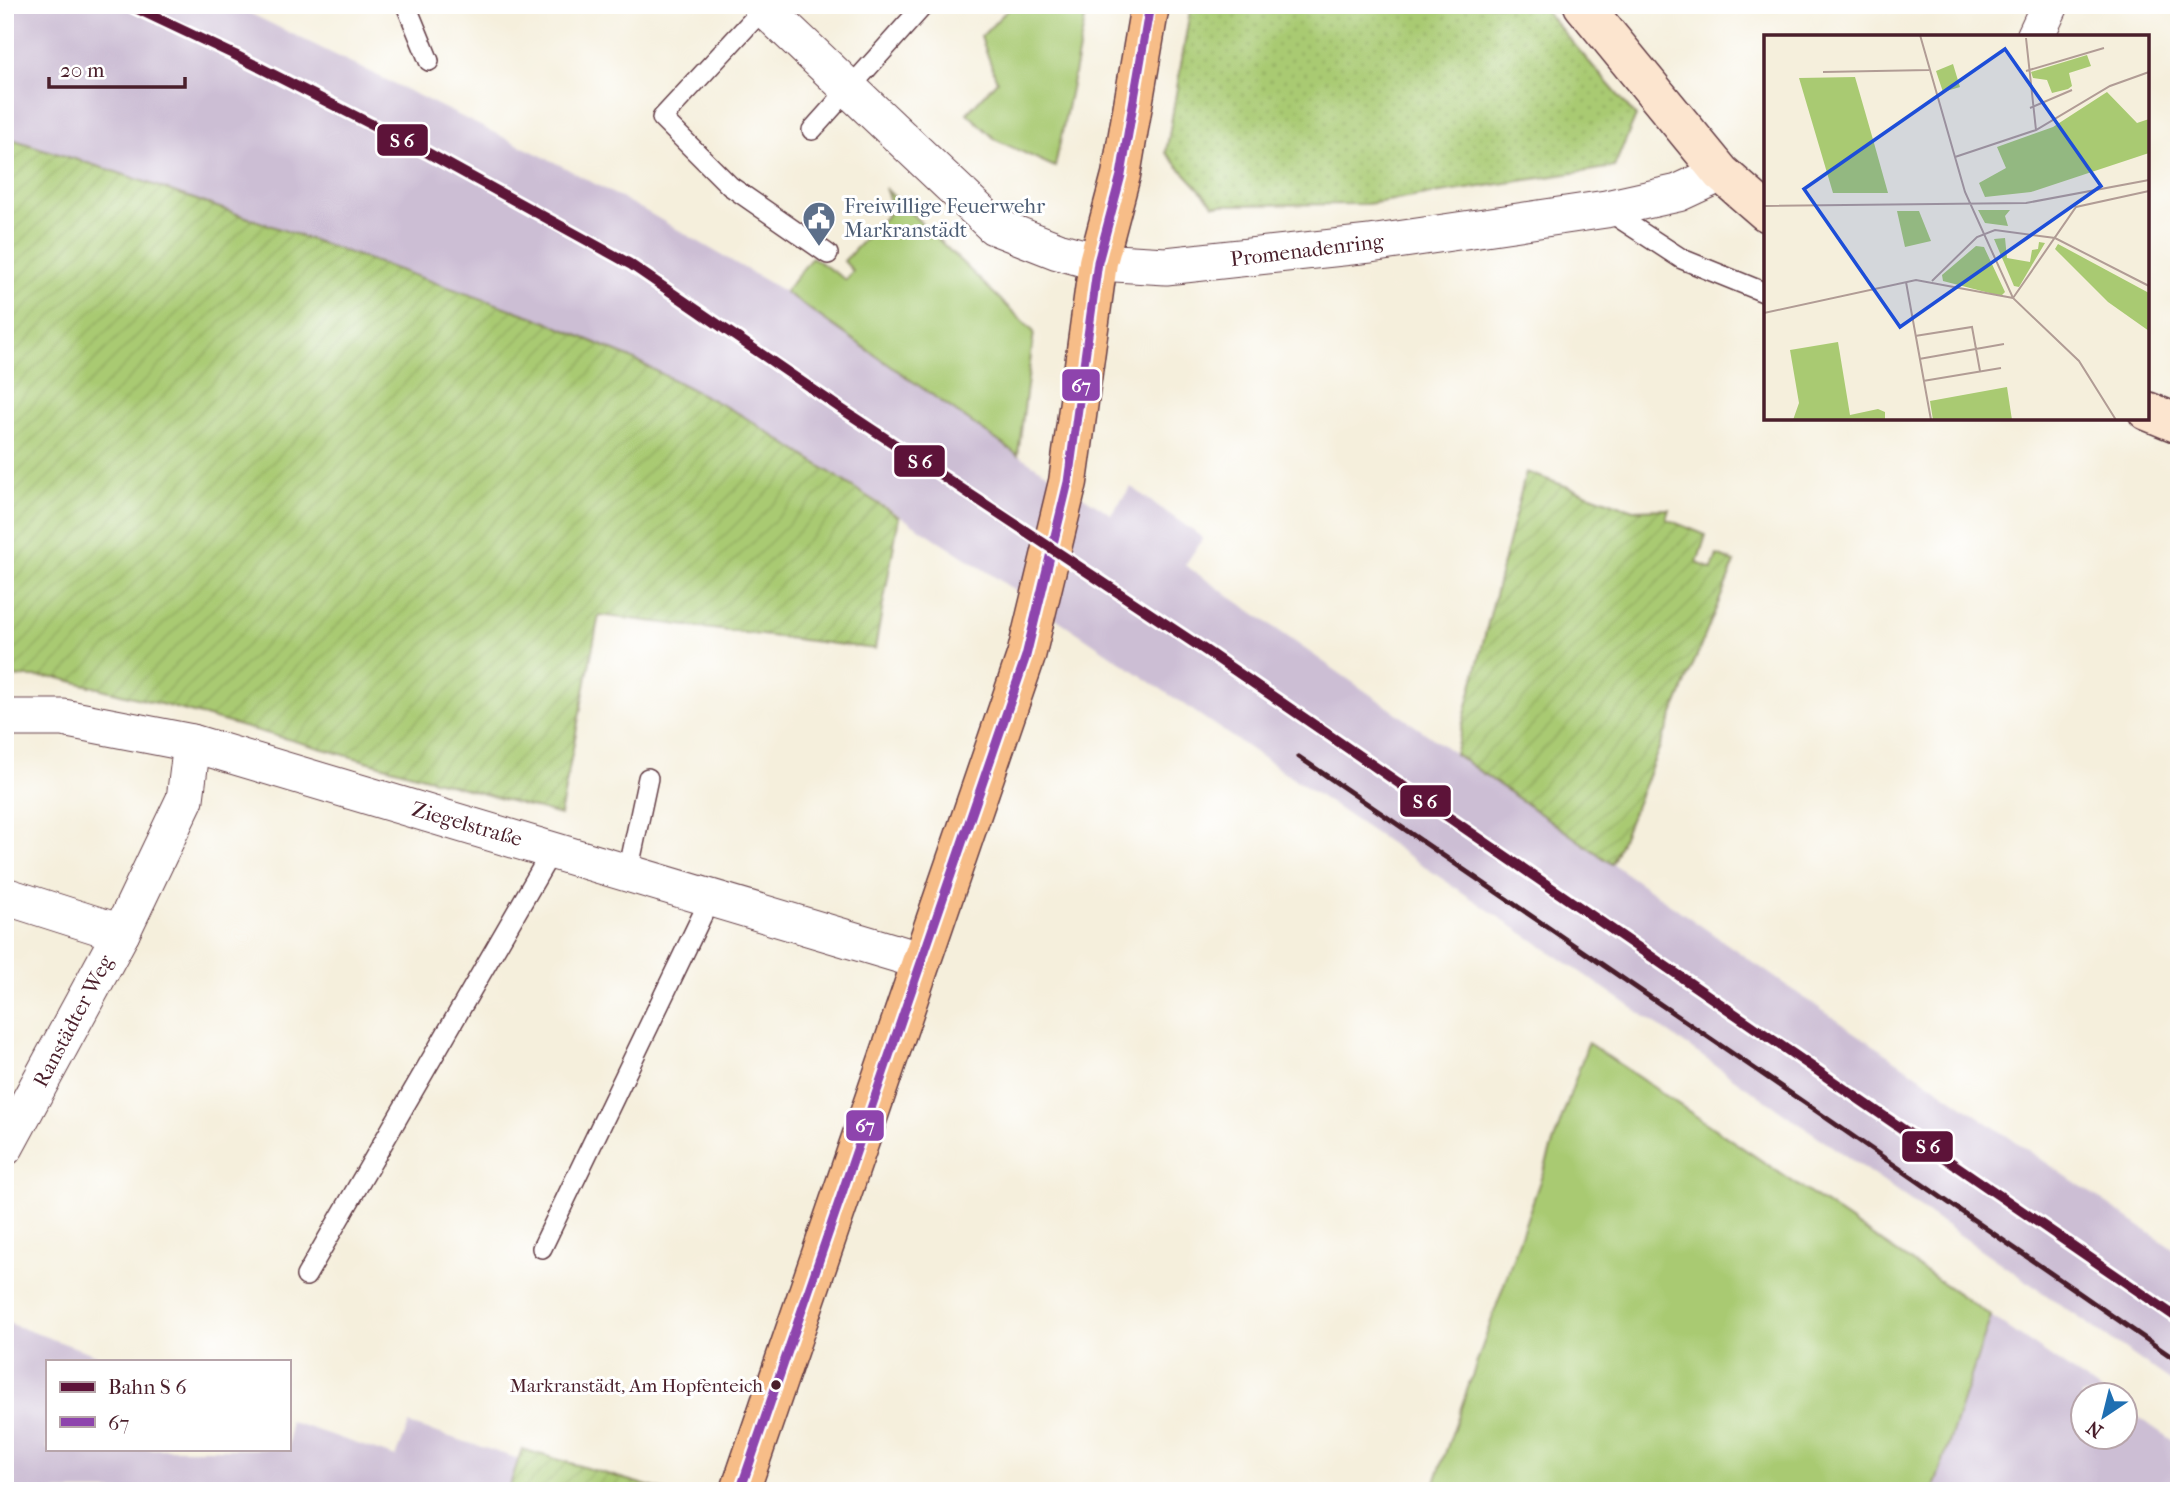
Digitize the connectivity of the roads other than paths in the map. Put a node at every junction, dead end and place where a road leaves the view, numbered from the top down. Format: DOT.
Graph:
graph roads {
  1 [pos="406,5"];
  2 [pos="924,5"];
  3 [pos="1150,5"];
  4 [pos="1583,5"];
  5 [pos="2050,5"];
  6 [pos="762,7"];
  7 [pos="2036,35"];
  8 [pos="429,61"];
  9 [pos="849,89"];
  10 [pos="812,130"];
  11 [pos="1721,173"];
  12 [pos="1606,209"];
  13 [pos="1764,210"];
  14 [pos="828,254"];
  15 [pos="1098,262"];
  16 [pos="1764,292"];
  17 [pos="2149,412"];
  18 [pos="2179,424"];
  19 [pos="5,718"];
  20 [pos="192,743"];
  21 [pos="648,778"];
  22 [pos="553,849"];
  23 [pos="628,872"];
  24 [pos="5,896"];
  25 [pos="711,897"];
  26 [pos="121,933"];
  27 [pos="922,961"];
  28 [pos="5,1147"];
  29 [pos="542,1248"];
  30 [pos="306,1276"];
  31 [pos="740,1491"];
  1 -- 8 [label="lane"];
  2 -- 9 [label="lane"];
  3 -- 15 [label="main road"];
  4 -- 11 [label="main road"];
  5 -- 7 [label="street"];
  6 -- 9 [label="street, Promenadenring"];
  6 -- 14 [label="lane"];
  9 -- 10 [label="lane"];
  9 -- 15 [label="street, Promenadenring"];
  11 -- 12 [label="street, Promenadenring"];
  11 -- 13 [label="main road"];
  12 -- 15 [label="street, Promenadenring"];
  12 -- 16 [label="lane"];
  15 -- 27 [label="main road"];
  17 -- 18 [label="main road"];
  19 -- 20 [label="street, Ziegelstraße"];
  20 -- 22 [label="street, Ziegelstraße"];
  20 -- 26 [label="street, Ranstädter Weg"];
  21 -- 23 [label="lane"];
  22 -- 23 [label="street, Ziegelstraße"];
  22 -- 30 [label="lane"];
  23 -- 25 [label="street, Ziegelstraße"];
  24 -- 26 [label="street, Ranstädter Weg"];
  25 -- 27 [label="street, Ziegelstraße"];
  25 -- 29 [label="lane"];
  26 -- 28 [label="street, Ranstädter Weg"];
  27 -- 31 [label="main road"];
}
